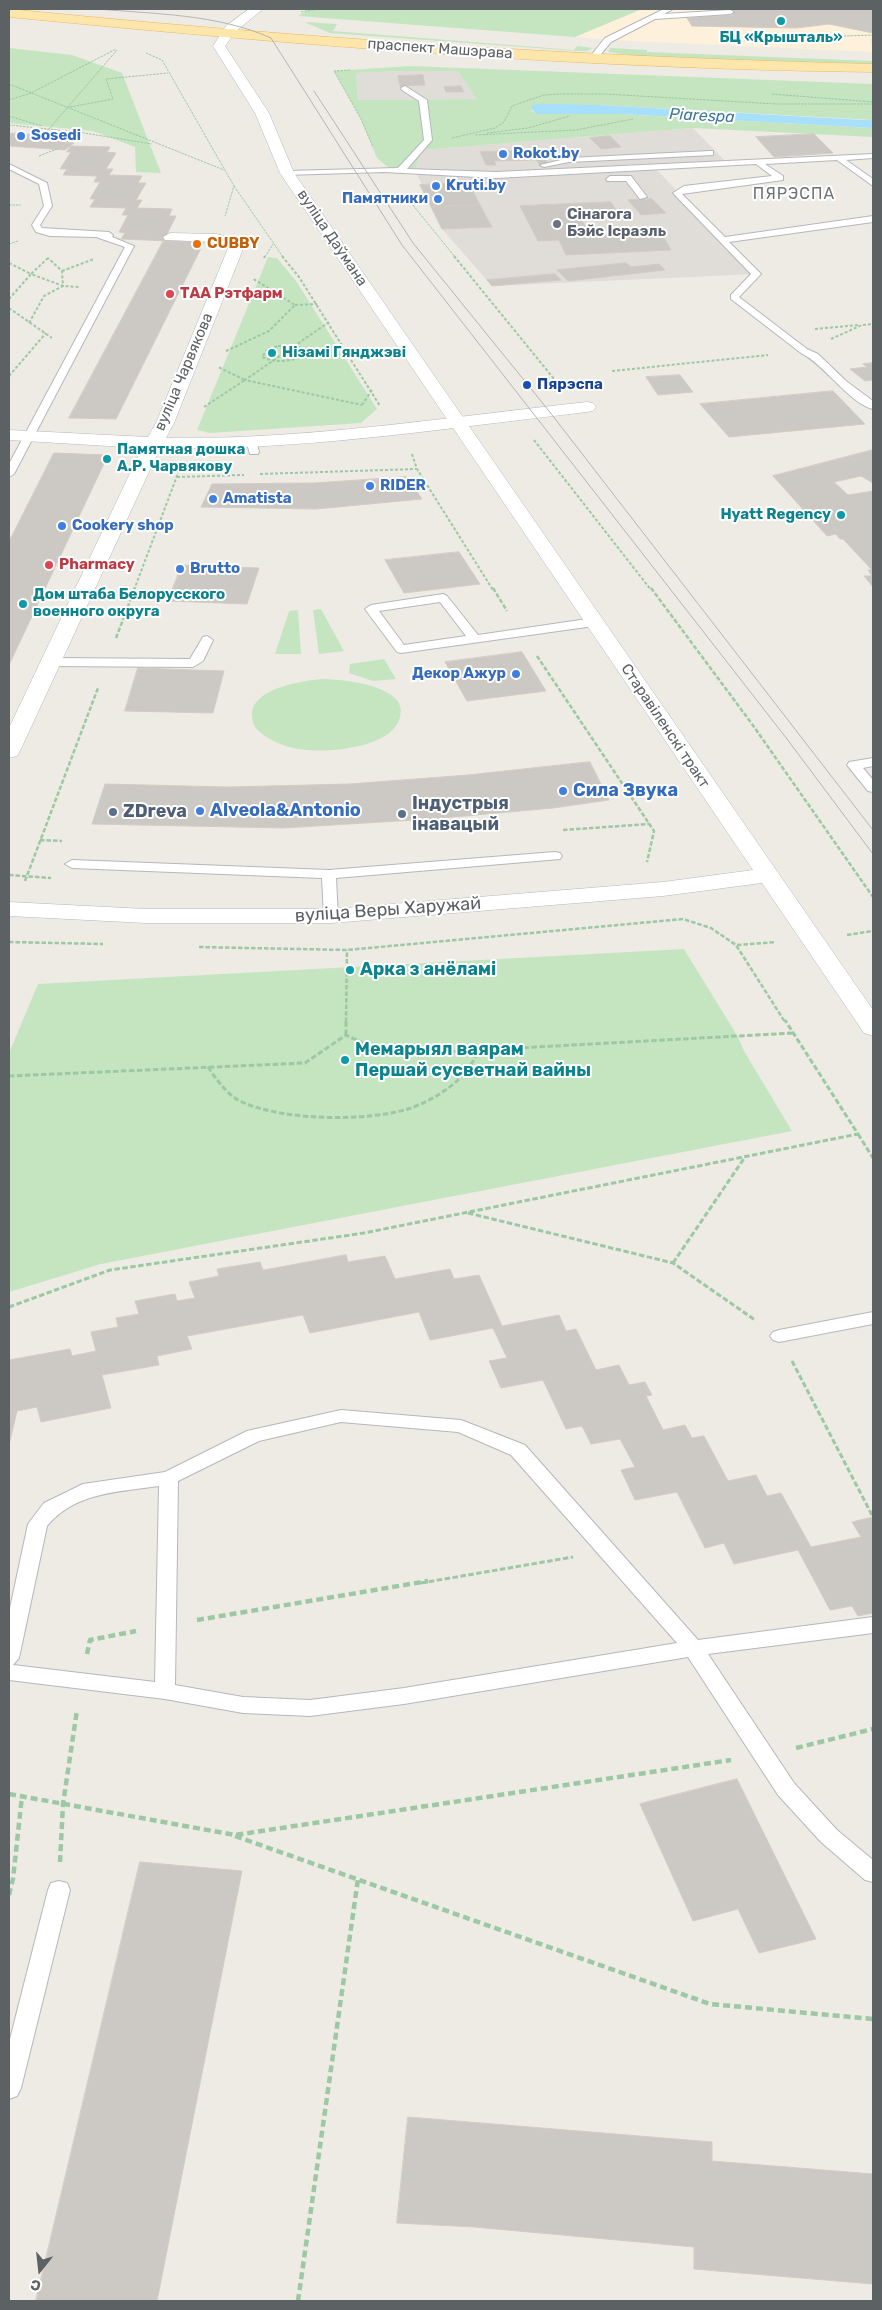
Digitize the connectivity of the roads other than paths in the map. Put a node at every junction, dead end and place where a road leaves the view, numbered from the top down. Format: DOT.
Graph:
graph roads {
  1 [pos="257,9"];
  2 [pos="670,9"];
  3 [pos="730,12"];
  4 [pos="9,13"];
  5 [pos="649,17"];
  6 [pos="9,24"];
  7 [pos="213,42"];
  8 [pos="597,58"];
  9 [pos="873,68"];
  10 [pos="807,71"];
  11 [pos="873,78"];
  12 [pos="405,88"];
  13 [pos="710,153"];
  14 [pos="873,156"];
  15 [pos="840,159"];
  16 [pos="760,164"];
  17 [pos="9,166"];
  18 [pos="401,170"];
  19 [pos="287,173"];
  20 [pos="496,176"];
  21 [pos="873,183"];
  22 [pos="644,197"];
  23 [pos="873,219"];
  24 [pos="98,235"];
  25 [pos="123,235"];
  26 [pos="170,237"];
  27 [pos="721,240"];
  28 [pos="873,406"];
  29 [pos="587,407"];
  30 [pos="457,422"];
  31 [pos="9,435"];
  32 [pos="28,436"];
  33 [pos="154,442"];
  34 [pos="9,474"];
  35 [pos="594,622"];
  36 [pos="474,638"];
  37 [pos="207,640"];
  38 [pos="51,662"];
  39 [pos="9,751"];
  40 [pos="873,762"];
  41 [pos="873,788"];
  42 [pos="555,856"];
  43 [pos="72,864"];
  44 [pos="329,874"];
  45 [pos="767,875"];
  46 [pos="9,909"];
  47 [pos="332,916"];
  48 [pos="873,1028"];
  49 [pos="873,1318"];
  50 [pos="779,1336"];
  51 [pos="169,1478"];
  52 [pos="873,1625"];
  53 [pos="693,1648"];
  54 [pos="9,1658"];
  55 [pos="9,1672"];
  56 [pos="165,1692"];
  57 [pos="873,1873"];
  58 [pos="59,1890"];
  59 [pos="9,2088"];
  1 -- 7 [label="main road"];
  2 -- 5 [label="lane"];
  3 -- 5 [label="lane"];
  4 -- 7 [label="main road, праспект Машэрава"];
  5 -- 8 [label="lane"];
  6 -- 7 [label="main road, праспект Машэрава"];
  7 -- 8 [label="main road, праспект Машэрава"];
  7 -- 10 [label="main road, праспект Машэрава"];
  7 -- 19 [label="main road, вуліца Даўмана"];
  8 -- 10 [label="main road, праспект Машэрава"];
  9 -- 10 [label="main road, праспект Машэрава"];
  10 -- 11 [label="main road, праспект Машэрава"];
  12 -- 18 [label="lane"];
  13 -- 20 [label="lane"];
  14 -- 15 [label="lane"];
  15 -- 16 [label="lane"];
  15 -- 21 [label="lane"];
  16 -- 20 [label="lane"];
  16 -- 27 [label="lane"];
  17 -- 24 [label="lane"];
  18 -- 19 [label="lane"];
  18 -- 20 [label="lane"];
  19 -- 30 [label="main road, вуліца Даўмана"];
  20 -- 22 [label="lane"];
  23 -- 27 [label="lane"];
  24 -- 25 [label="lane"];
  24 -- 32 [label="lane"];
  26 -- 33 [label="main road, вуліца Чарвякова"];
  27 -- 28 [label="lane"];
  29 -- 30 [label="main road"];
  30 -- 33 [label="main road"];
  30 -- 35 [label="main road, Старавіленскі тракт"];
  31 -- 32 [label="main road"];
  32 -- 33 [label="main road"];
  32 -- 34 [label="lane"];
  33 -- 38 [label="main road, вуліца Чарвякова"];
  35 -- 36 [label="lane"];
  35 -- 45 [label="main road, Старавіленскі тракт"];
  36 -- 36 [label="lane"];
  37 -- 38 [label="lane"];
  38 -- 39 [label="main road, вуліца Чарвякова"];
  40 -- 41 [label="lane"];
  42 -- 44 [label="lane"];
  43 -- 44 [label="lane"];
  44 -- 47 [label="lane"];
  45 -- 47 [label="main road, вуліца Веры Харужай"];
  45 -- 48 [label="main road, Старавіленскі тракт"];
  46 -- 47 [label="main road, вуліца Веры Харужай"];
  49 -- 50 [label="lane"];
  51 -- 53 [label="lane"];
  51 -- 54 [label="lane"];
  51 -- 56 [label="lane"];
  52 -- 53 [label="lane"];
  53 -- 56 [label="lane"];
  53 -- 57 [label="lane"];
  55 -- 56 [label="lane"];
  58 -- 59 [label="lane"];
}
